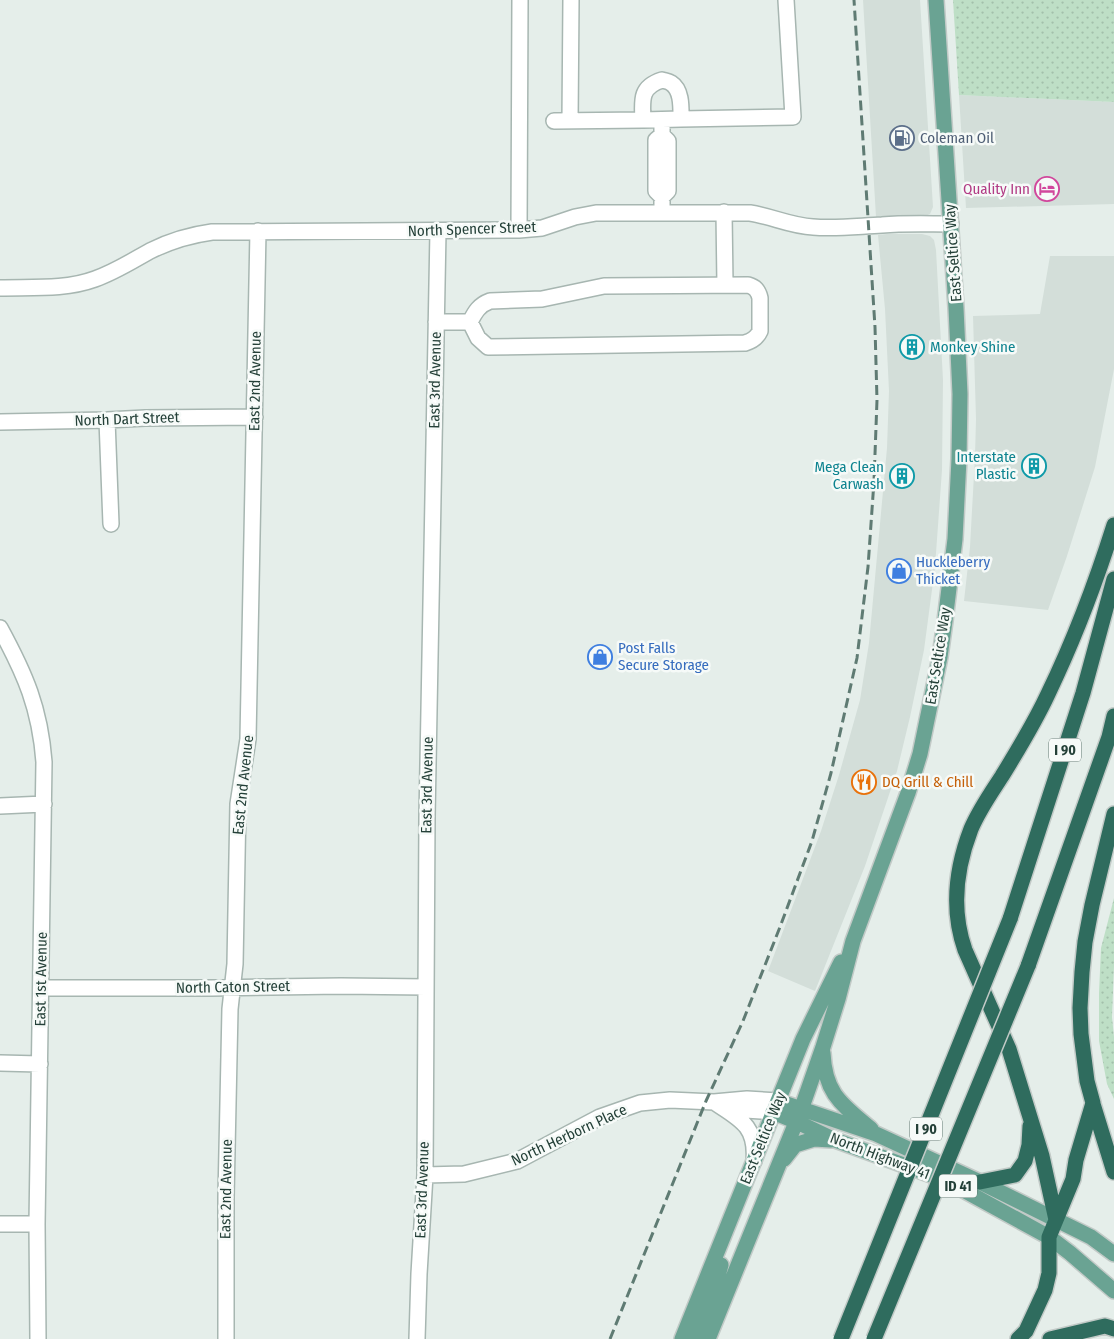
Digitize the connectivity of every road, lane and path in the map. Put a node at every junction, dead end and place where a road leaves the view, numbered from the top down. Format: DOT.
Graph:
graph roads {
  1 [pos="520,0"];
  2 [pos="571,0"];
  3 [pos="786,0"];
  4 [pos="936,0"];
  5 [pos="681,119"];
  6 [pos="570,120"];
  7 [pos="643,120"];
  8 [pos="554,121"];
  9 [pos="662,127"];
  10 [pos="724,212"];
  11 [pos="662,213"];
  12 [pos="951,224"];
  13 [pos="519,230"];
  14 [pos="258,231"];
  15 [pos="438,231"];
  16 [pos="725,285"];
  17 [pos="0,288"];
  18 [pos="436,322"];
  19 [pos="470,322"];
  20 [pos="255,417"];
  21 [pos="106,420"];
  22 [pos="0,422"];
  23 [pos="111,524"];
  24 [pos="1114,525"];
  25 [pos="1114,578"];
  26 [pos="1,630"];
  27 [pos="1114,716"];
  28 [pos="44,804"];
  29 [pos="0,806"];
  30 [pos="1114,814"];
  31 [pos="853,941"];
  32 [pos="232,987"];
  33 [pos="426,987"];
  34 [pos="41,988"];
  35 [pos="823,1048"];
  36 [pos="0,1064"];
  37 [pos="40,1064"];
  38 [pos="714,1102"];
  39 [pos="1093,1103"];
  40 [pos="776,1107"];
  41 [pos="798,1115"];
  42 [pos="1031,1120"];
  43 [pos="876,1134"];
  44 [pos="835,1140"];
  45 [pos="754,1161"];
  46 [pos="777,1168"];
  47 [pos="1114,1172"];
  48 [pos="425,1175"];
  49 [pos="980,1182"];
  50 [pos="1056,1220"];
  51 [pos="729,1222"];
  52 [pos="0,1224"];
  53 [pos="37,1224"];
  54 [pos="1049,1237"];
  55 [pos="1114,1254"];
  56 [pos="1114,1291"];
  57 [pos="1114,1329"];
  58 [pos="38,1339"];
  59 [pos="226,1339"];
  60 [pos="416,1339"];
  61 [pos="682,1339"];
  62 [pos="695,1339"];
  63 [pos="708,1339"];
  64 [pos="841,1339"];
  65 [pos="874,1339"];
  66 [pos="1018,1339"];
  67 [pos="1050,1339"];
  1 -- 13 [label="street"];
  2 -- 6 [label="street"];
  3 -- 5 [label="street"];
  4 -- 12 [label="main road, East Seltice Way"];
  5 -- 7 [label="street"];
  5 -- 9 [label="street"];
  6 -- 7 [label="street"];
  6 -- 8 [label="street"];
  7 -- 9 [label="street"];
  9 -- 11 [label="street"];
  10 -- 11 [label="street, North Spencer Street"];
  10 -- 12 [label="street, North Spencer Street"];
  10 -- 16 [label="street"];
  11 -- 13 [label="street, North Spencer Street"];
  12 -- 31 [label="main road, East Seltice Way"];
  13 -- 15 [label="street, North Spencer Street"];
  14 -- 15 [label="street, North Spencer Street"];
  14 -- 17 [label="street, North Spencer Street"];
  14 -- 20 [label="street, East 2nd Avenue"];
  15 -- 18 [label="street, East 3rd Avenue"];
  16 -- 19 [label="street"];
  16 -- 19 [label="street"];
  18 -- 19 [label="street"];
  18 -- 33 [label="street, East 3rd Avenue"];
  20 -- 21 [label="street, North Dart Street"];
  20 -- 32 [label="street, East 2nd Avenue"];
  21 -- 22 [label="street, North Dart Street"];
  21 -- 23 [label="street"];
  24 -- 42 [label="highway"];
  25 -- 64 [label="highway, I 90, bridge"];
  26 -- 28 [label="street, East 1st Avenue"];
  27 -- 65 [label="highway, I 90, bridge"];
  28 -- 29 [label="street"];
  28 -- 34 [label="street, East 1st Avenue"];
  30 -- 39 [label="highway"];
  31 -- 35 [label="main road, East Seltice Way"];
  31 -- 40 [label="main road, East Seltice Way"];
  32 -- 33 [label="street, North Caton Street"];
  32 -- 34 [label="street, North Caton Street"];
  32 -- 59 [label="street, East 2nd Avenue"];
  33 -- 48 [label="street, East 3rd Avenue"];
  34 -- 37 [label="street, East 1st Avenue"];
  35 -- 41 [label="main road, East Seltice Way"];
  35 -- 43 [label="main road"];
  36 -- 37 [label="street"];
  37 -- 53 [label="street, East 1st Avenue"];
  38 -- 40 [label="street, North Herborn Place"];
  38 -- 45 [label="street"];
  38 -- 48 [label="street, North Herborn Place"];
  39 -- 47 [label="highway"];
  39 -- 50 [label="highway"];
  40 -- 41 [label="main road, North Herborn Place"];
  40 -- 45 [label="main road, East Seltice Way"];
  41 -- 43 [label="main road, North Highway 41 / ID 41"];
  41 -- 44 [label="main road, North Highway 41 / ID 41"];
  41 -- 46 [label="main road, East Seltice Way"];
  42 -- 49 [label="highway"];
  42 -- 50 [label="highway"];
  43 -- 49 [label="main road, North Highway 41 / ID 41"];
  44 -- 46 [label="main road"];
  44 -- 54 [label="main road, North Highway 41 / ID 41"];
  45 -- 51 [label="main road, East Seltice Way"];
  46 -- 63 [label="main road, East Seltice Way"];
  48 -- 60 [label="street, East 3rd Avenue"];
  49 -- 50 [label="main road, North Highway 41 / ID 41"];
  50 -- 54 [label="highway"];
  50 -- 55 [label="main road, North Highway 41 / ID 41"];
  51 -- 61 [label="main road, East Seltice Way"];
  51 -- 62 [label="main road"];
  52 -- 53 [label="street"];
  53 -- 58 [label="street, East 1st Avenue"];
  54 -- 56 [label="main road, North Highway 41 / ID 41"];
  54 -- 66 [label="highway"];
  57 -- 67 [label="highway"];
}
